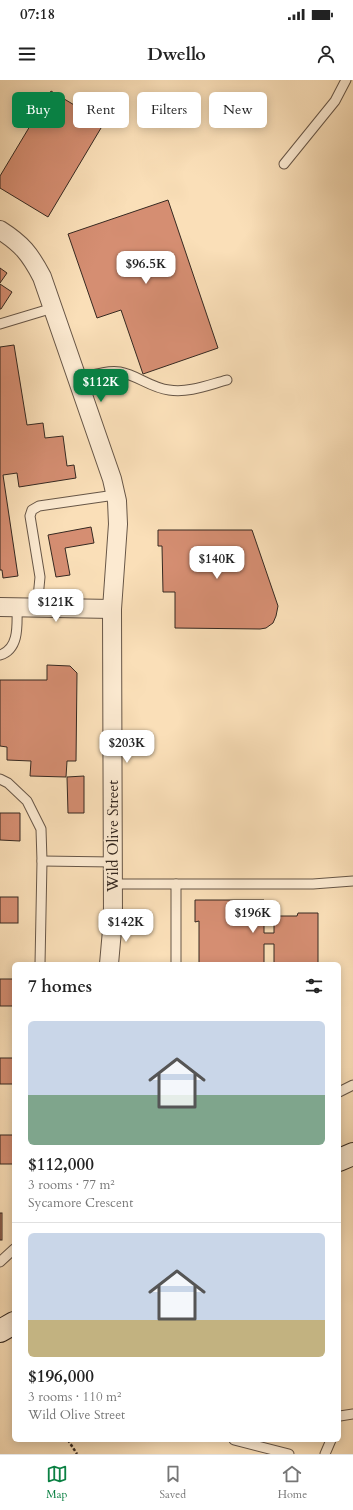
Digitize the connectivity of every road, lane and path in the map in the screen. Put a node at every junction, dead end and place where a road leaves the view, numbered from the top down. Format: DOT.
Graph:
graph roads {
  1 [pos="346,80"];
  2 [pos="284,164"];
  3 [pos="0,230"];
  4 [pos="53,308"];
  5 [pos="0,324"];
  6 [pos="77,379"];
  7 [pos="227,380"];
  8 [pos="115,495"];
  9 [pos="9,607"];
  10 [pos="37,608"];
  11 [pos="112,609"];
  12 [pos="0,655"];
  13 [pos="0,779"];
  14 [pos="42,861"];
  15 [pos="113,862"];
  16 [pos="353,881"];
  17 [pos="113,884"];
  18 [pos="176,884"];
  19 [pos="113,919"];
  20 [pos="40,962"];
  21 [pos="109,962"];
  22 [pos="119,962"];
  23 [pos="176,962"];
  24 [pos="353,1085"];
  25 [pos="341,1091"];
  26 [pos="353,1154"];
  27 [pos="341,1159"];
  28 [pos="12,1251"];
  29 [pos="0,1262"];
  30 [pos="12,1325"];
  31 [pos="0,1331"];
  32 [pos="353,1414"];
  33 [pos="341,1417"];
  34 [pos="69,1442"];
  35 [pos="242,1442"];
  36 [pos="330,1442"];
  37 [pos="77,1454"];
  38 [pos="289,1454"];
  39 [pos="325,1454"];
  1 -- 2 [label="lane"];
  3 -- 4 [label="street, Wild Olive Street"];
  4 -- 5 [label="lane"];
  4 -- 6 [label="street, Wild Olive Street"];
  6 -- 7 [label="lane"];
  6 -- 8 [label="street, Wild Olive Street"];
  8 -- 10 [label="lane"];
  8 -- 11 [label="street, Wild Olive Street"];
  9 -- 10 [label="street"];
  9 -- 12 [label="lane"];
  10 -- 11 [label="street"];
  11 -- 15 [label="street, Wild Olive Street"];
  13 -- 14 [label="lane"];
  14 -- 15 [label="lane"];
  14 -- 20 [label="lane"];
  15 -- 17 [label="street, Wild Olive Street"];
  16 -- 18 [label="lane"];
  17 -- 18 [label="lane"];
  17 -- 19 [label="street, Wild Olive Street"];
  18 -- 23 [label="lane"];
  19 -- 21 [label="street, Wild Olive Street"];
  19 -- 22 [label="street, Wild Olive Street"];
  24 -- 25 [label="lane"];
  26 -- 27 [label="street"];
  28 -- 29 [label="lane"];
  30 -- 31 [label="street"];
  32 -- 33 [label="lane"];
  34 -- 37 [label="path"];
  35 -- 38 [label="lane"];
  36 -- 39 [label="lane"];
}
